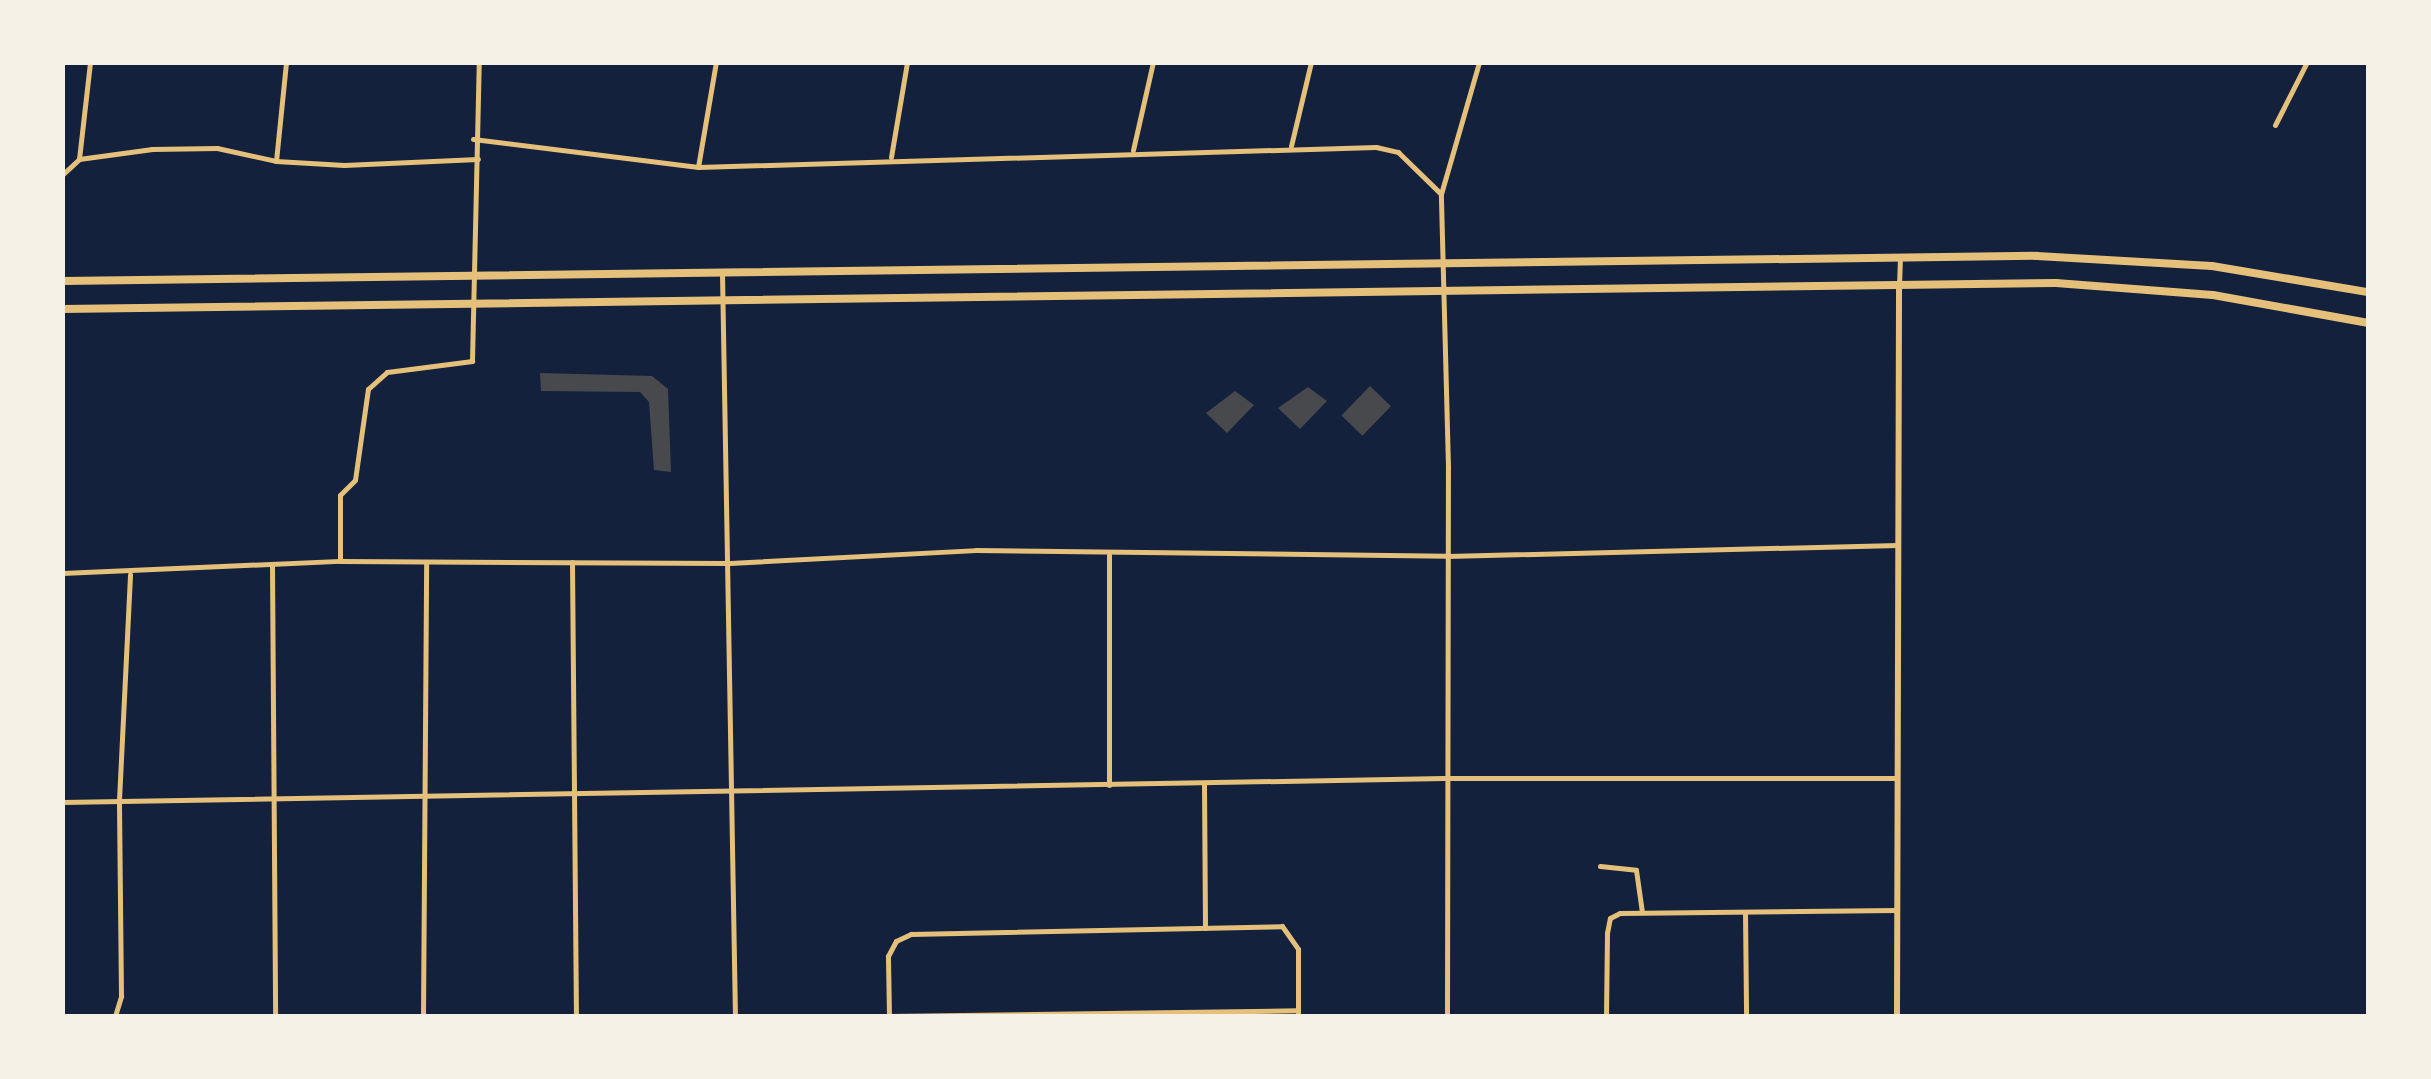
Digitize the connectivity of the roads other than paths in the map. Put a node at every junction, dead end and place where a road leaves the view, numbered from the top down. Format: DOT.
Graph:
graph roads {
  1 [pos="90,62"];
  2 [pos="286,62"];
  3 [pos="479,62"];
  4 [pos="716,62"];
  5 [pos="907,62"];
  6 [pos="1154,62"];
  7 [pos="1311,62"];
  8 [pos="1479,62"];
  9 [pos="2307,62"];
  10 [pos="2275,125"];
  11 [pos="474,139"];
  12 [pos="1291,146"];
  13 [pos="1134,150"];
  14 [pos="891,157"];
  15 [pos="478,159"];
  16 [pos="78,160"];
  17 [pos="276,162"];
  18 [pos="698,167"];
  19 [pos="62,175"];
  20 [pos="1441,194"];
  21 [pos="1900,257"];
  22 [pos="1445,264"];
  23 [pos="722,273"];
  24 [pos="472,276"];
  25 [pos="62,281"];
  26 [pos="1898,286"];
  27 [pos="1446,292"];
  28 [pos="2368,292"];
  29 [pos="724,302"];
  30 [pos="472,303"];
  31 [pos="62,309"];
  32 [pos="2368,323"];
  33 [pos="1898,545"];
  34 [pos="1110,554"];
  35 [pos="1448,556"];
  36 [pos="340,562"];
  37 [pos="426,562"];
  38 [pos="572,562"];
  39 [pos="730,563"];
  40 [pos="272,564"];
  41 [pos="62,573"];
  42 [pos="130,574"];
  43 [pos="1444,778"];
  44 [pos="1894,778"];
  45 [pos="1204,784"];
  46 [pos="1109,785"];
  47 [pos="733,792"];
  48 [pos="570,793"];
  49 [pos="421,796"];
  50 [pos="276,798"];
  51 [pos="119,800"];
  52 [pos="62,802"];
  53 [pos="1600,866"];
  54 [pos="1896,910"];
  55 [pos="1642,912"];
  56 [pos="1745,912"];
  57 [pos="1206,928"];
  58 [pos="1298,1013"];
  59 [pos="1118,1015"];
  60 [pos="114,1016"];
  61 [pos="275,1016"];
  62 [pos="423,1016"];
  63 [pos="576,1016"];
  64 [pos="735,1016"];
  65 [pos="890,1016"];
  66 [pos="1448,1016"];
  67 [pos="1606,1016"];
  68 [pos="1746,1016"];
  69 [pos="1897,1016"];
  1 -- 16 [label="street"];
  2 -- 17 [label="street"];
  3 -- 11 [label="street"];
  4 -- 18 [label="street"];
  5 -- 14 [label="street"];
  6 -- 13 [label="street"];
  7 -- 12 [label="street"];
  8 -- 20 [label="street"];
  9 -- 10 [label="street"];
  11 -- 15 [label="street"];
  11 -- 18 [label="street"];
  12 -- 13 [label="street"];
  12 -- 20 [label="street"];
  13 -- 14 [label="street"];
  14 -- 18 [label="street"];
  15 -- 17 [label="street"];
  15 -- 24 [label="street"];
  16 -- 17 [label="street"];
  16 -- 19 [label="street"];
  20 -- 22 [label="street"];
  21 -- 22 [label="main road"];
  21 -- 26 [label="street"];
  21 -- 28 [label="main road"];
  22 -- 23 [label="main road"];
  22 -- 27 [label="street"];
  23 -- 24 [label="main road"];
  23 -- 29 [label="street"];
  24 -- 25 [label="main road"];
  24 -- 30 [label="street"];
  26 -- 27 [label="main road"];
  26 -- 32 [label="main road"];
  26 -- 33 [label="street"];
  27 -- 29 [label="main road"];
  27 -- 35 [label="street"];
  29 -- 30 [label="main road"];
  29 -- 39 [label="street"];
  30 -- 31 [label="main road"];
  30 -- 36 [label="street"];
  33 -- 35 [label="street"];
  33 -- 44 [label="street"];
  34 -- 35 [label="street"];
  34 -- 39 [label="street"];
  34 -- 46 [label="street"];
  35 -- 43 [label="street"];
  36 -- 37 [label="street"];
  36 -- 40 [label="street"];
  37 -- 38 [label="street"];
  37 -- 49 [label="street"];
  38 -- 39 [label="street"];
  38 -- 48 [label="street"];
  39 -- 47 [label="street"];
  40 -- 42 [label="street"];
  40 -- 50 [label="street"];
  41 -- 42 [label="street"];
  42 -- 51 [label="street"];
  43 -- 44 [label="street"];
  43 -- 45 [label="street"];
  43 -- 66 [label="street"];
  44 -- 54 [label="street"];
  45 -- 46 [label="street"];
  45 -- 57 [label="street"];
  46 -- 47 [label="street"];
  47 -- 48 [label="street"];
  47 -- 64 [label="street"];
  48 -- 49 [label="street"];
  48 -- 63 [label="street"];
  49 -- 50 [label="street"];
  49 -- 62 [label="street"];
  50 -- 51 [label="street"];
  50 -- 61 [label="street"];
  51 -- 52 [label="street"];
  51 -- 60 [label="street"];
  53 -- 55 [label="street"];
  54 -- 56 [label="street"];
  54 -- 69 [label="street"];
  55 -- 56 [label="street"];
  55 -- 67 [label="street"];
  56 -- 68 [label="street"];
  57 -- 58 [label="street"];
  57 -- 65 [label="street"];
  58 -- 59 [label="street"];
  59 -- 65 [label="street"];
}
